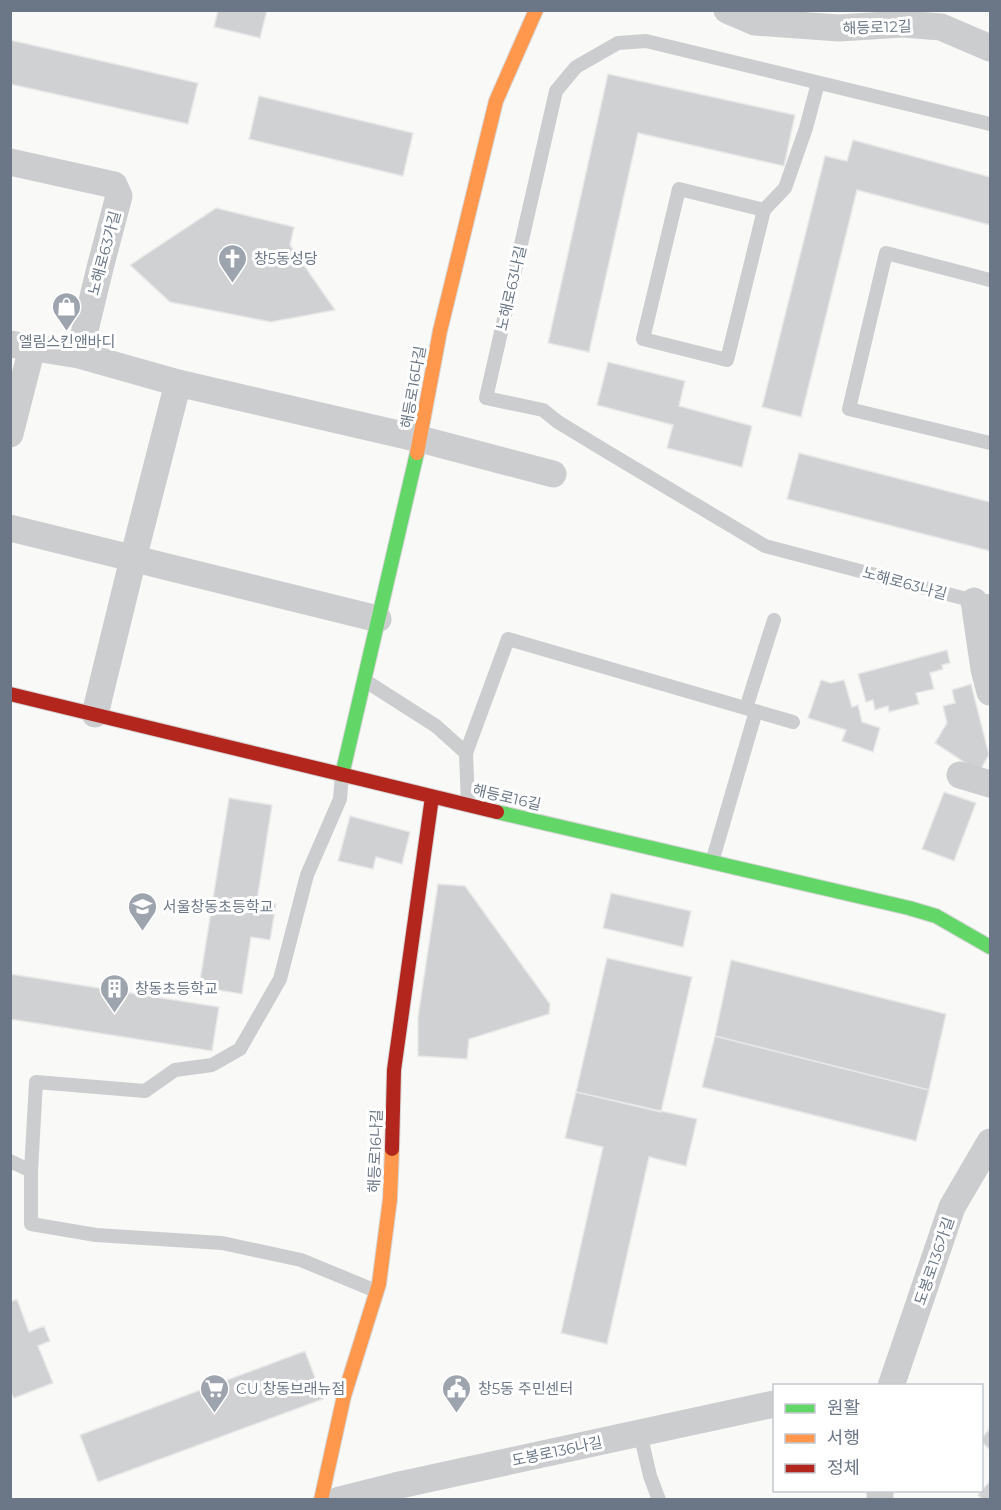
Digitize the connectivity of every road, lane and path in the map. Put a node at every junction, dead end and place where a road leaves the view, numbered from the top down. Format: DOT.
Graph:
graph roads {
  1 [pos="536,10"];
  2 [pos="727,10"];
  3 [pos="990,48"];
  4 [pos="818,83"];
  5 [pos="990,124"];
  6 [pos="10,162"];
  7 [pos="764,210"];
  8 [pos="990,280"];
  9 [pos="21,346"];
  10 [pos="79,355"];
  11 [pos="178,382"];
  12 [pos="10,434"];
  13 [pos="420,439"];
  14 [pos="990,443"];
  15 [pos="553,474"];
  16 [pos="10,528"];
  17 [pos="133,559"];
  18 [pos="982,601"];
  19 [pos="378,619"];
  20 [pos="774,620"];
  21 [pos="364,679"];
  22 [pos="990,692"];
  23 [pos="10,694"];
  24 [pos="751,710"];
  25 [pos="95,714"];
  26 [pos="794,722"];
  27 [pos="466,753"];
  28 [pos="342,775"];
  29 [pos="960,775"];
  30 [pos="990,784"];
  31 [pos="432,797"];
  32 [pos="468,805"];
  33 [pos="712,862"];
  34 [pos="990,947"];
  35 [pos="990,1142"];
  36 [pos="10,1161"];
  37 [pos="31,1171"];
  38 [pos="376,1291"];
  39 [pos="892,1384"];
  40 [pos="773,1404"];
  41 [pos="640,1433"];
  42 [pos="321,1500"];
  43 [pos="339,1500"];
  44 [pos="659,1500"];
  1 -- 13 [label="street, 해등로16다길"];
  2 -- 3 [label="street, 해등로12길"];
  4 -- 5 [label="lane, 노해로63나길"];
  4 -- 7 [label="lane"];
  4 -- 18 [label="lane, 노해로63나길"];
  6 -- 10 [label="street, 노해로63가길"];
  7 -- 7 [label="lane"];
  8 -- 14 [label="lane"];
  9 -- 10 [label="street"];
  9 -- 12 [label="street"];
  10 -- 11 [label="street"];
  11 -- 13 [label="street"];
  11 -- 17 [label="street"];
  13 -- 15 [label="street"];
  13 -- 19 [label="street, 해등로16다길"];
  16 -- 17 [label="street"];
  17 -- 19 [label="street"];
  17 -- 25 [label="street"];
  18 -- 22 [label="street"];
  19 -- 21 [label="street, 해등로16다길"];
  20 -- 24 [label="lane"];
  21 -- 27 [label="lane"];
  21 -- 28 [label="street, 해등로16다길"];
  23 -- 25 [label="street, 해등로16길"];
  24 -- 26 [label="lane"];
  24 -- 27 [label="lane"];
  24 -- 33 [label="lane"];
  25 -- 28 [label="street, 해등로16길"];
  27 -- 32 [label="lane"];
  28 -- 31 [label="street, 해등로16길"];
  28 -- 37 [label="lane"];
  29 -- 30 [label="street"];
  31 -- 32 [label="street, 해등로16길"];
  31 -- 38 [label="street, 해등로16나길"];
  32 -- 33 [label="street, 해등로16길"];
  33 -- 34 [label="street, 해등로16길"];
  35 -- 39 [label="street, 도봉로136가길"];
  36 -- 37 [label="lane"];
  37 -- 38 [label="lane"];
  38 -- 42 [label="street, 해등로16나길"];
  40 -- 41 [label="street, 도봉로136나길"];
  41 -- 43 [label="street, 도봉로136나길"];
  41 -- 44 [label="lane"];
}
